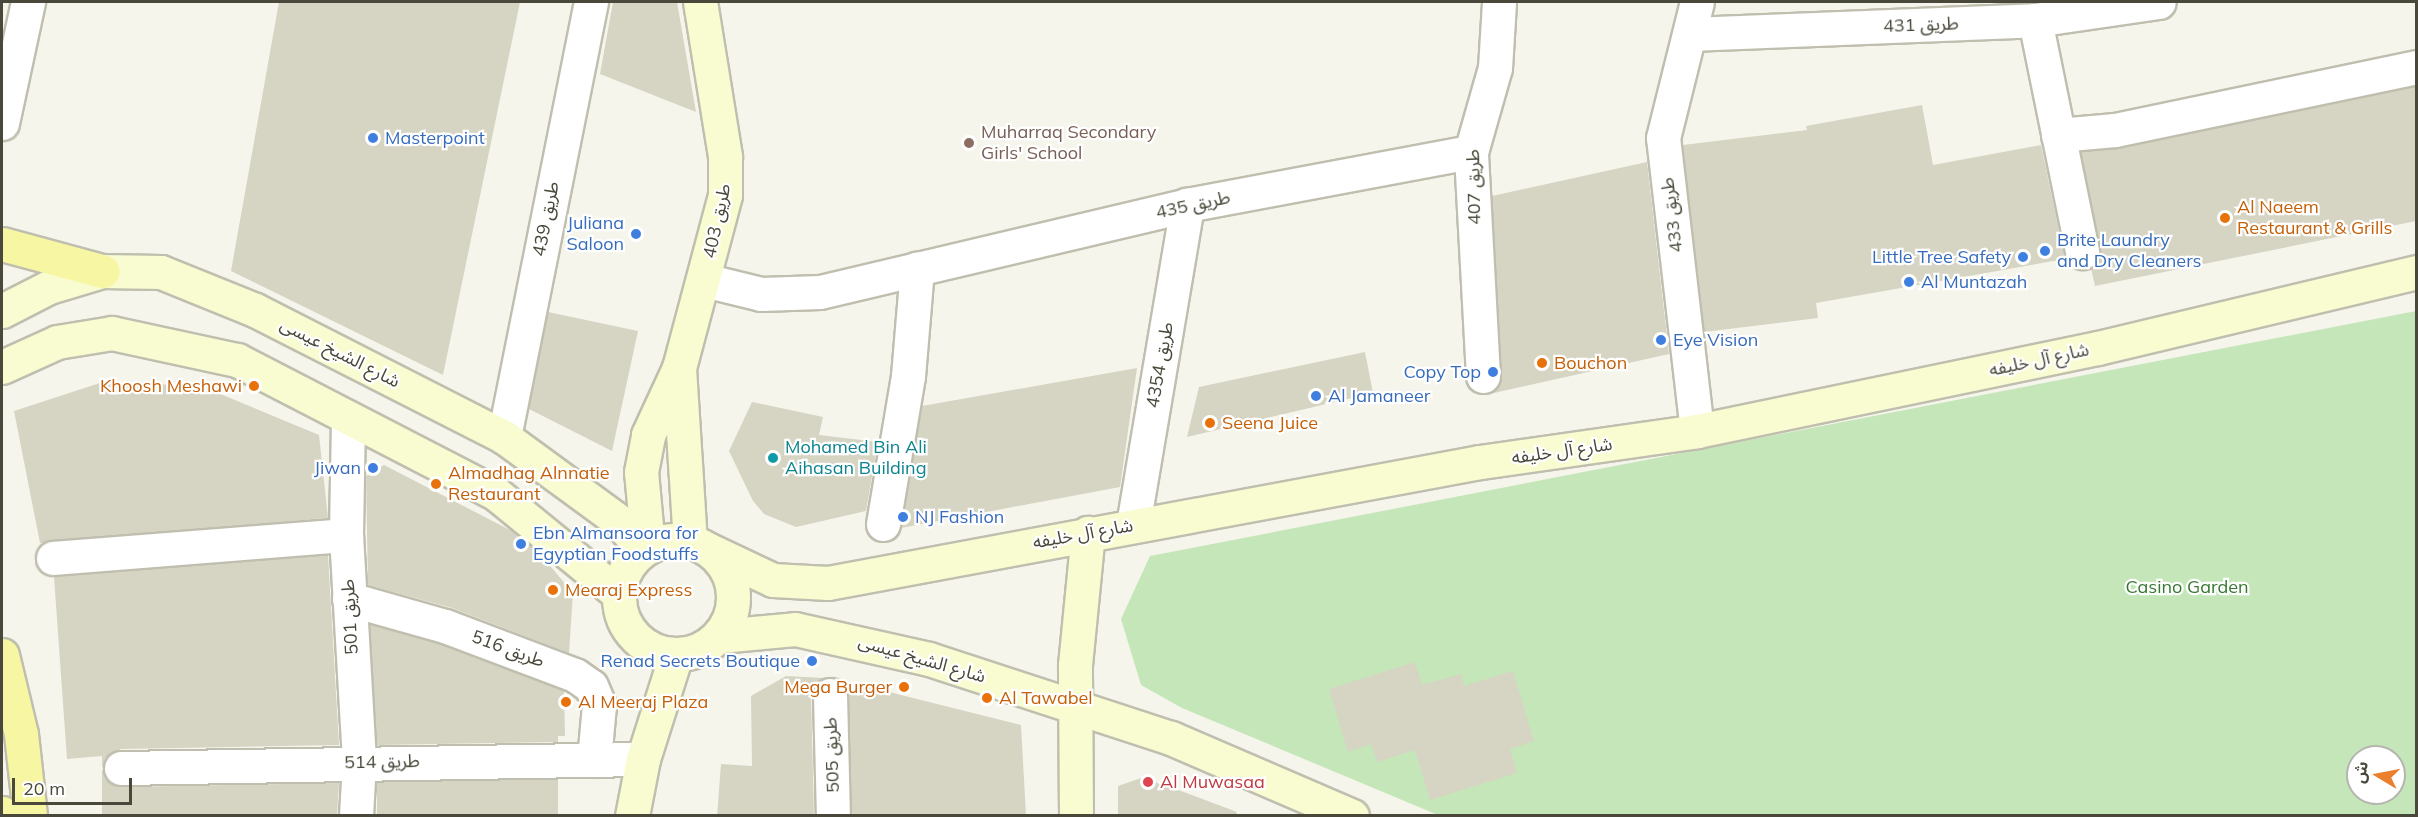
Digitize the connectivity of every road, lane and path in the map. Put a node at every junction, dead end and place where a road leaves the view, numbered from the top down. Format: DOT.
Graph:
graph roads {
  1 [pos="28,2"];
  2 [pos="591,2"];
  3 [pos="700,2"];
  4 [pos="1499,2"];
  5 [pos="1697,2"];
  6 [pos="2159,2"];
  7 [pos="2035,20"];
  8 [pos="1690,34"];
  9 [pos="2416,67"];
  10 [pos="2,123"];
  11 [pos="2058,135"];
  12 [pos="1471,152"];
  13 [pos="1187,205"];
  14 [pos="2,244"];
  15 [pos="2082,252"];
  16 [pos="917,267"];
  17 [pos="102,271"];
  18 [pos="2416,272"];
  19 [pos="704,280"];
  20 [pos="2,311"];
  21 [pos="2,367"];
  22 [pos="679,368"];
  23 [pos="1482,376"];
  24 [pos="348,419"];
  25 [pos="1697,431"];
  26 [pos="504,437"];
  27 [pos="883,524"];
  28 [pos="1133,525"];
  29 [pos="1088,533"];
  30 [pos="346,536"];
  31 [pos="699,545"];
  32 [pos="645,548"];
  33 [pos="53,558"];
  34 [pos="619,594"];
  35 [pos="349,599"];
  36 [pos="720,636"];
  37 [pos="2,655"];
  38 [pos="676,655"];
  39 [pos="830,695"];
  40 [pos="1075,703"];
  41 [pos="643,759"];
  42 [pos="594,760"];
  43 [pos="359,762"];
  44 [pos="121,768"];
  45 [pos="30,816"];
  46 [pos="356,816"];
  47 [pos="632,816"];
  48 [pos="833,816"];
  49 [pos="1076,816"];
  50 [pos="1352,816"];
  1 -- 10 [label="street"];
  2 -- 26 [label="street, طريق 439"];
  3 -- 19 [label="street, طريق 403"];
  4 -- 12 [label="street, طريق 407"];
  5 -- 8 [label="street, طريق 433"];
  6 -- 7 [label="street, طريق 431"];
  7 -- 8 [label="street, طريق 431"];
  7 -- 11 [label="street"];
  8 -- 25 [label="street, طريق 433"];
  9 -- 11 [label="street"];
  11 -- 15 [label="street"];
  12 -- 13 [label="street, طريق 435"];
  12 -- 23 [label="street, طريق 407"];
  13 -- 16 [label="street, طريق 435"];
  13 -- 28 [label="street, طريق 4354"];
  14 -- 17 [label="main road"];
  16 -- 19 [label="street, طريق 435"];
  16 -- 27 [label="street"];
  17 -- 20 [label="street, شارع الشيخ عيسى"];
  17 -- 26 [label="street, شارع الشيخ عيسى"];
  18 -- 25 [label="street, شارع آل خليفه"];
  19 -- 22 [label="street, طريق 403"];
  21 -- 24 [label="street"];
  22 -- 31 [label="street, طريق 403"];
  22 -- 32 [label="street, طريق 403"];
  24 -- 30 [label="street, طريق 501"];
  24 -- 34 [label="street"];
  25 -- 28 [label="street, شارع آل خليفه"];
  26 -- 32 [label="street, شارع الشيخ عيسى"];
  28 -- 29 [label="street, شارع آل خليفه"];
  29 -- 31 [label="street, شارع آل خليفه"];
  29 -- 40 [label="street"];
  30 -- 33 [label="street"];
  30 -- 35 [label="street, طريق 501"];
  31 -- 32 [label="street"];
  31 -- 36 [label="street"];
  32 -- 34 [label="street"];
  34 -- 38 [label="street"];
  35 -- 42 [label="street, طريق 516"];
  35 -- 43 [label="street, طريق 501"];
  36 -- 38 [label="street"];
  36 -- 40 [label="street, شارع الشيخ عيسى"];
  37 -- 45 [label="main road"];
  38 -- 41 [label="street"];
  39 -- 48 [label="street, طريق 505"];
  40 -- 49 [label="street"];
  40 -- 50 [label="street, شارع الشيخ عيسى"];
  41 -- 42 [label="street, طريق 514"];
  41 -- 47 [label="street"];
  42 -- 43 [label="street, طريق 514"];
  43 -- 44 [label="street, طريق 514"];
  43 -- 46 [label="street, طريق 501"];
}
